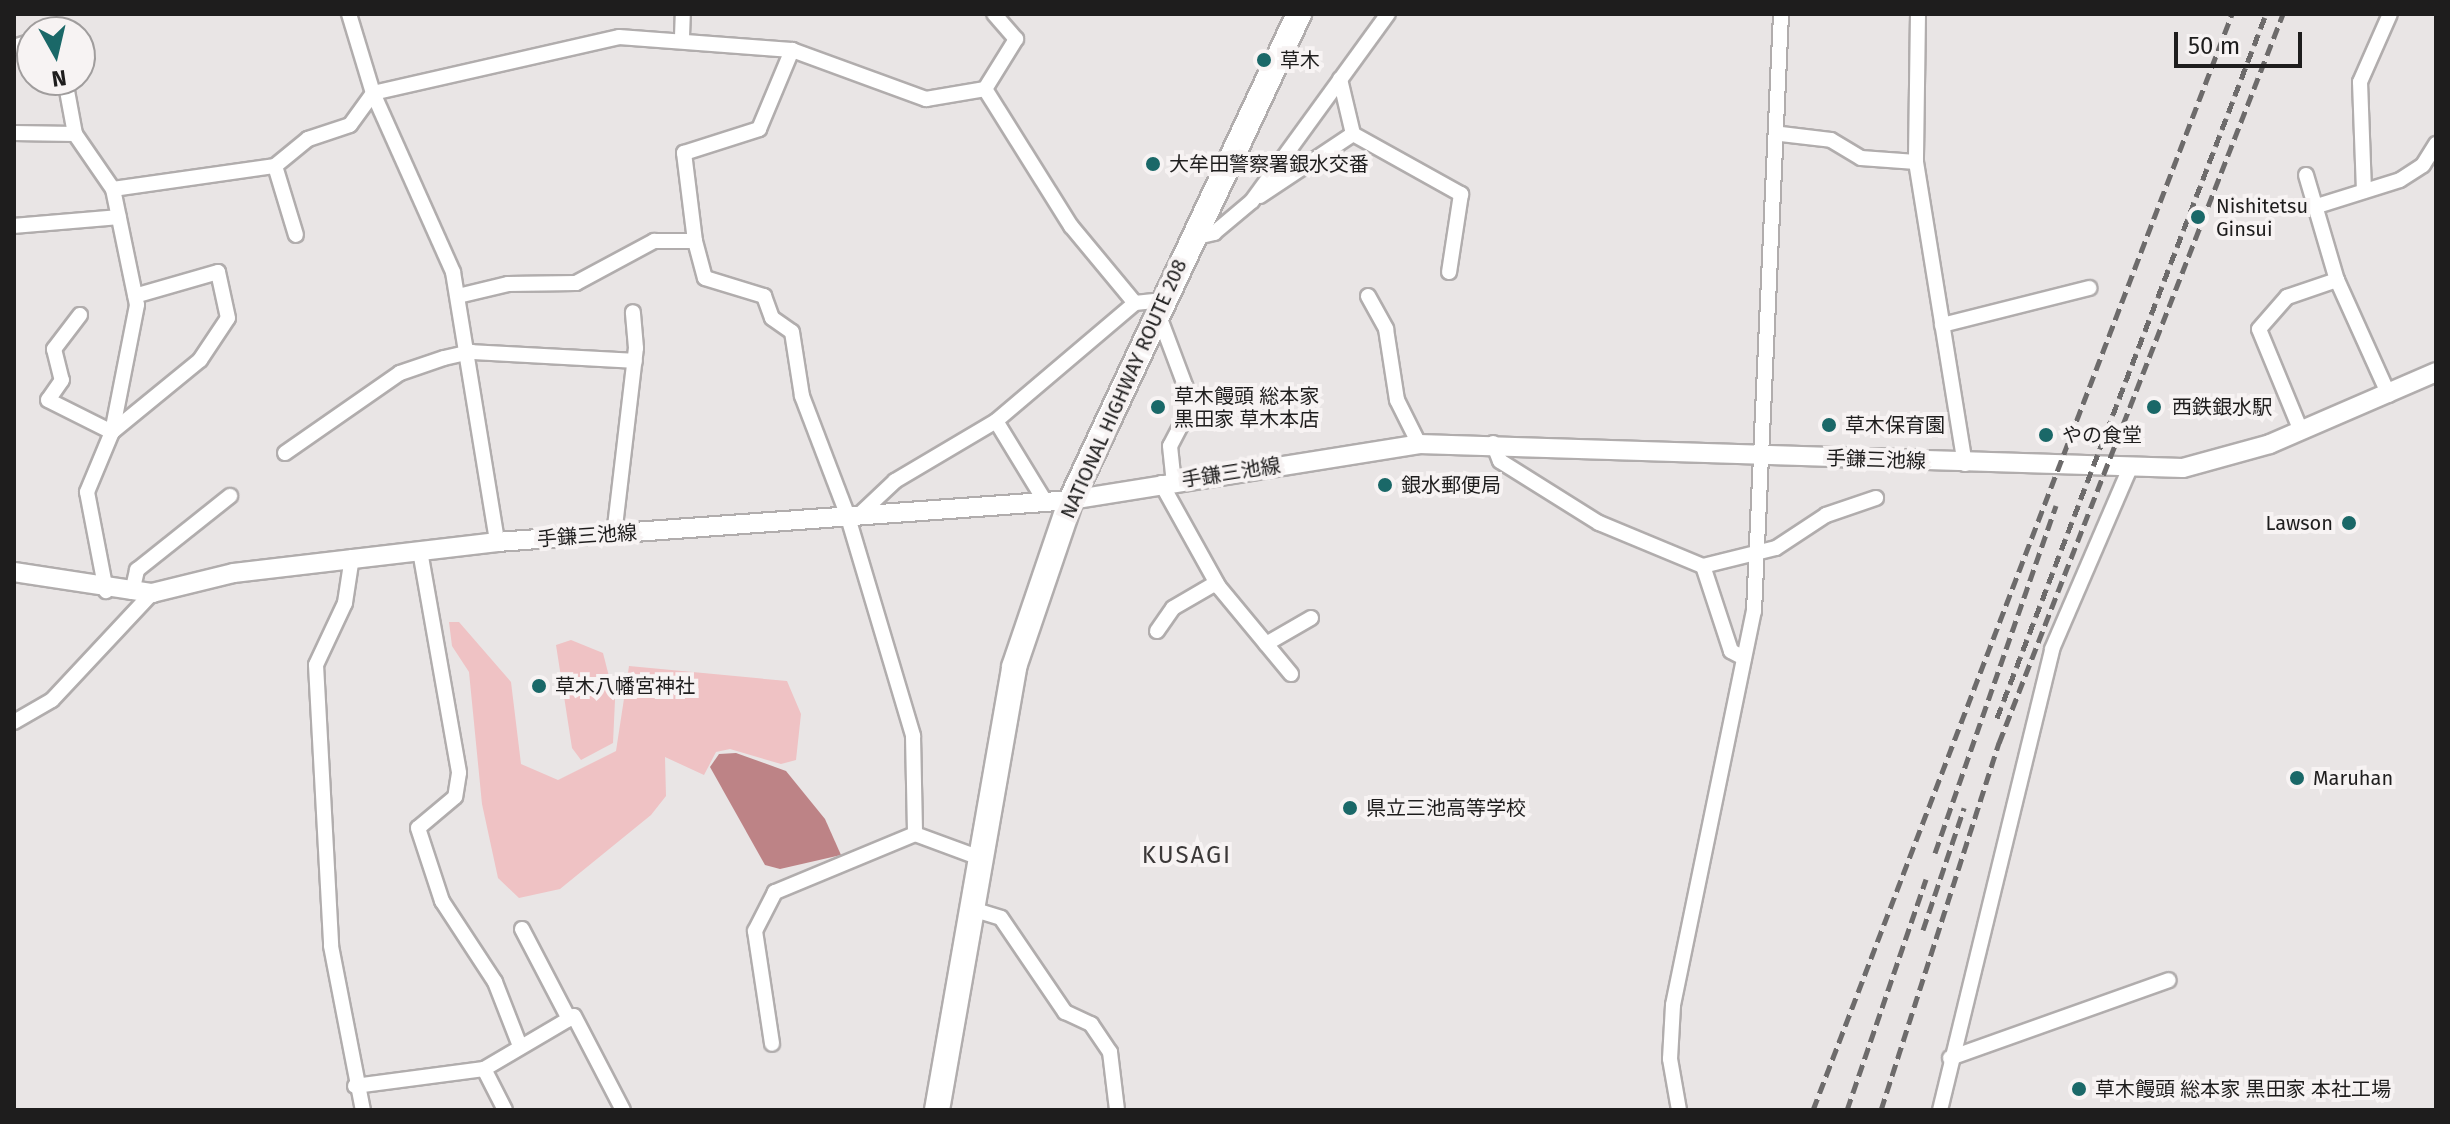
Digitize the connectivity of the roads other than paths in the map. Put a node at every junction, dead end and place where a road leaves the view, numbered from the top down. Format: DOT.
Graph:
graph roads {
  1 [pos="349,14"];
  2 [pos="683,14"];
  3 [pos="994,14"];
  4 [pos="1299,14"];
  5 [pos="1388,14"];
  6 [pos="1781,14"];
  7 [pos="1918,14"];
  8 [pos="2390,14"];
  9 [pos="682,37"];
  10 [pos="792,50"];
  11 [pos="1340,79"];
  12 [pos="985,89"];
  13 [pos="373,93"];
  14 [pos="68,96"];
  15 [pos="14,133"];
  16 [pos="75,134"];
  17 [pos="1353,134"];
  18 [pos="1781,134"];
  19 [pos="2436,144"];
  20 [pos="1916,162"];
  21 [pos="275,166"];
  22 [pos="2306,175"];
  23 [pos="113,189"];
  24 [pos="2364,191"];
  25 [pos="1252,201"];
  26 [pos="2314,207"];
  27 [pos="119,217"];
  28 [pos="14,226"];
  29 [pos="296,235"];
  30 [pos="1192,238"];
  31 [pos="695,241"];
  32 [pos="1449,272"];
  33 [pos="2337,280"];
  34 [pos="2089,288"];
  35 [pos="135,296"];
  36 [pos="458,296"];
  37 [pos="1368,296"];
  38 [pos="1135,303"];
  39 [pos="1162,308"];
  40 [pos="633,312"];
  41 [pos="80,315"];
  42 [pos="1942,325"];
  43 [pos="471,352"];
  44 [pos="635,361"];
  45 [pos="2436,372"];
  46 [pos="2389,395"];
  47 [pos="996,421"];
  48 [pos="2301,431"];
  49 [pos="112,432"];
  50 [pos="1493,443"];
  51 [pos="1419,444"];
  52 [pos="285,453"];
  53 [pos="1765,456"];
  54 [pos="1965,464"];
  55 [pos="2130,468"];
  56 [pos="1167,482"];
  57 [pos="230,496"];
  58 [pos="1043,498"];
  59 [pos="1876,498"];
  60 [pos="1071,500"];
  61 [pos="854,514"];
  62 [pos="614,535"];
  63 [pos="497,542"];
  64 [pos="1759,549"];
  65 [pos="420,551"];
  66 [pos="352,557"];
  67 [pos="1703,566"];
  68 [pos="14,572"];
  69 [pos="1216,583"];
  70 [pos="106,591"];
  71 [pos="132,592"];
  72 [pos="152,593"];
  73 [pos="1311,618"];
  74 [pos="1157,631"];
  75 [pos="1266,644"];
  76 [pos="1744,658"];
  77 [pos="1291,674"];
  78 [pos="14,722"];
  79 [pos="915,834"];
  80 [pos="980,858"];
  81 [pos="972,909"];
  82 [pos="522,929"];
  83 [pos="2169,980"];
  84 [pos="569,1019"];
  85 [pos="772,1044"];
  86 [pos="520,1046"];
  87 [pos="1950,1058"];
  88 [pos="484,1069"];
  89 [pos="355,1086"];
  90 [pos="363,1110"];
  91 [pos="505,1110"];
  92 [pos="623,1110"];
  93 [pos="937,1110"];
  94 [pos="1117,1110"];
  95 [pos="1679,1110"];
  96 [pos="1940,1110"];
  1 -- 13 [label="street"];
  2 -- 9 [label="street"];
  3 -- 12 [label="street"];
  4 -- 30 [label="highway, NATIONAL HIGHWAY ROUTE 208"];
  5 -- 11 [label="street"];
  6 -- 18 [label="street"];
  7 -- 20 [label="street"];
  8 -- 24 [label="street"];
  9 -- 10 [label="street"];
  9 -- 13 [label="street"];
  10 -- 12 [label="street"];
  10 -- 31 [label="street"];
  11 -- 17 [label="street"];
  11 -- 25 [label="street"];
  12 -- 38 [label="street"];
  13 -- 21 [label="street"];
  13 -- 36 [label="street"];
  14 -- 16 [label="street"];
  15 -- 16 [label="street"];
  16 -- 23 [label="street"];
  17 -- 25 [label="street"];
  17 -- 32 [label="street"];
  18 -- 20 [label="street"];
  18 -- 53 [label="street"];
  19 -- 24 [label="street"];
  20 -- 42 [label="street"];
  21 -- 23 [label="street"];
  21 -- 29 [label="street"];
  22 -- 26 [label="street"];
  23 -- 27 [label="street"];
  24 -- 26 [label="street"];
  25 -- 30 [label="street"];
  26 -- 33 [label="street"];
  27 -- 28 [label="street"];
  27 -- 35 [label="street"];
  30 -- 39 [label="highway, NATIONAL HIGHWAY ROUTE 208"];
  31 -- 36 [label="street"];
  31 -- 61 [label="street"];
  33 -- 46 [label="street"];
  33 -- 48 [label="street"];
  34 -- 42 [label="street"];
  35 -- 49 [label="street"];
  35 -- 49 [label="street"];
  36 -- 43 [label="street"];
  37 -- 51 [label="street"];
  38 -- 39 [label="street"];
  38 -- 47 [label="street"];
  39 -- 56 [label="street"];
  39 -- 60 [label="highway, NATIONAL HIGHWAY ROUTE 208"];
  40 -- 44 [label="street"];
  41 -- 49 [label="street"];
  42 -- 54 [label="street"];
  43 -- 44 [label="street"];
  43 -- 52 [label="street"];
  43 -- 63 [label="street"];
  44 -- 62 [label="street"];
  45 -- 46 [label="main road, 手鎌三池線"];
  46 -- 48 [label="main road, 手鎌三池線"];
  47 -- 58 [label="street"];
  47 -- 61 [label="street"];
  48 -- 55 [label="main road, 手鎌三池線"];
  49 -- 70 [label="street"];
  50 -- 51 [label="main road, 手鎌三池線"];
  50 -- 53 [label="main road, 手鎌三池線"];
  50 -- 67 [label="street"];
  51 -- 56 [label="main road, 手鎌三池線"];
  53 -- 54 [label="main road, 手鎌三池線"];
  53 -- 64 [label="street"];
  54 -- 55 [label="main road, 手鎌三池線"];
  55 -- 87 [label="street"];
  56 -- 60 [label="main road, 手鎌三池線"];
  56 -- 69 [label="street"];
  57 -- 71 [label="street"];
  58 -- 60 [label="main road, 手鎌三池線"];
  58 -- 61 [label="main road, 手鎌三池線"];
  59 -- 64 [label="street"];
  60 -- 80 [label="highway, NATIONAL HIGHWAY ROUTE 208"];
  61 -- 62 [label="main road, 手鎌三池線"];
  61 -- 79 [label="street"];
  62 -- 63 [label="main road, 手鎌三池線"];
  63 -- 65 [label="main road, 手鎌三池線"];
  64 -- 67 [label="street"];
  64 -- 76 [label="street"];
  65 -- 66 [label="main road, 手鎌三池線"];
  65 -- 86 [label="street"];
  66 -- 72 [label="main road, 手鎌三池線"];
  66 -- 89 [label="street"];
  67 -- 76 [label="street"];
  68 -- 70 [label="main road, 手鎌三池線"];
  69 -- 74 [label="street"];
  69 -- 75 [label="street"];
  70 -- 71 [label="main road, 手鎌三池線"];
  71 -- 72 [label="main road, 手鎌三池線"];
  72 -- 78 [label="street"];
  73 -- 75 [label="street"];
  75 -- 77 [label="street"];
  76 -- 95 [label="street"];
  79 -- 80 [label="street"];
  79 -- 85 [label="street"];
  80 -- 81 [label="highway, NATIONAL HIGHWAY ROUTE 208"];
  81 -- 93 [label="highway, NATIONAL HIGHWAY ROUTE 208"];
  81 -- 94 [label="street"];
  82 -- 84 [label="street"];
  83 -- 87 [label="street"];
  84 -- 86 [label="street"];
  84 -- 92 [label="street"];
  86 -- 88 [label="street"];
  87 -- 96 [label="street"];
  88 -- 89 [label="street"];
  88 -- 91 [label="street"];
  89 -- 90 [label="street"];
}
